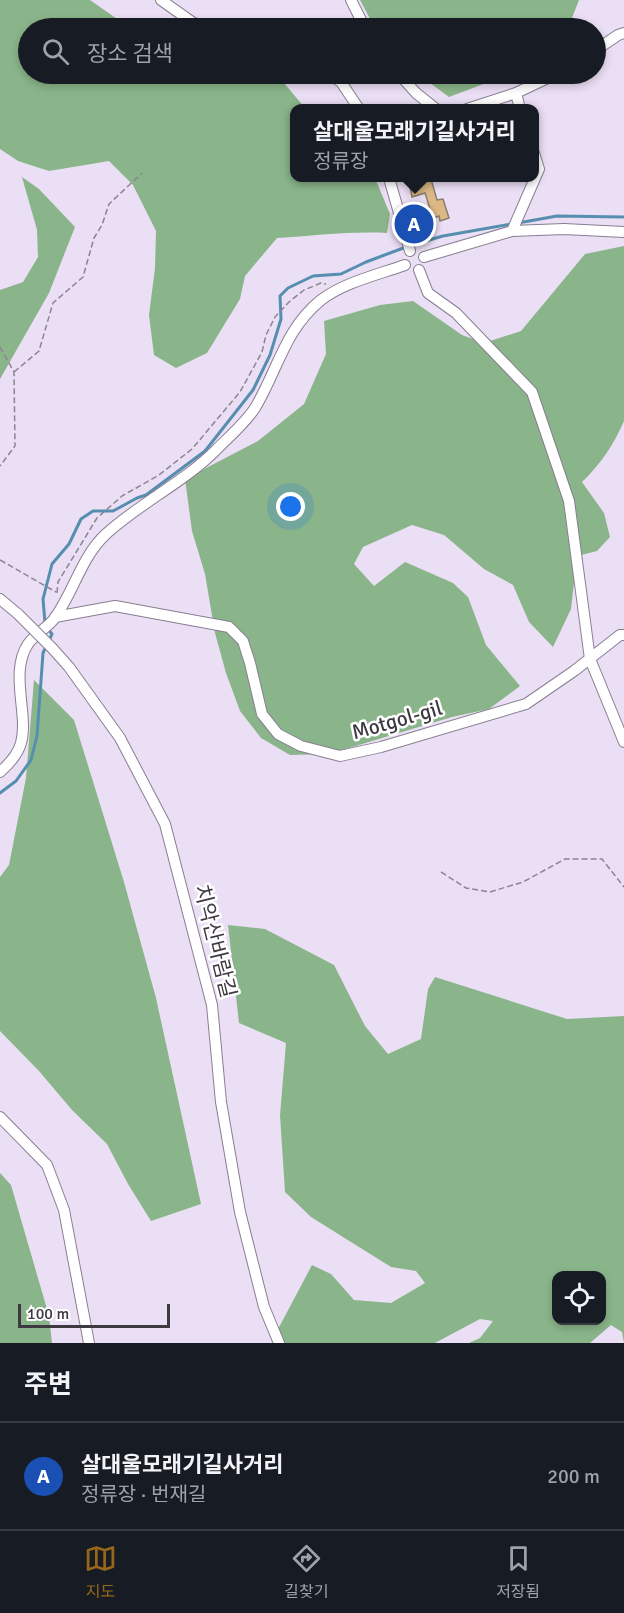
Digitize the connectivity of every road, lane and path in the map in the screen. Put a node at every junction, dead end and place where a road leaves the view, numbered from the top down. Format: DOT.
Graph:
graph roads {
  1 [pos="161,0"];
  2 [pos="351,0"];
  3 [pos="186,18"];
  4 [pos="360,18"];
  5 [pos="624,33"];
  6 [pos="606,44"];
  7 [pos="342,84"];
  8 [pos="408,84"];
  9 [pos="535,84"];
  10 [pos="516,93"];
  11 [pos="356,104"];
  12 [pos="431,104"];
  13 [pos="480,104"];
  14 [pos="519,104"];
  15 [pos="142,173"];
  16 [pos="390,182"];
  17 [pos="533,182"];
  18 [pos="515,225"];
  19 [pos="624,232"];
  20 [pos="410,250"];
  21 [pos="424,257"];
  22 [pos="405,264"];
  23 [pos="419,270"];
  24 [pos="341,288"];
  25 [pos="0,347"];
  26 [pos="14,372"];
  27 [pos="0,466"];
  28 [pos="97,518"];
  29 [pos="0,560"];
  30 [pos="57,592"];
  31 [pos="0,599"];
  32 [pos="53,620"];
  33 [pos="624,635"];
  34 [pos="590,659"];
  35 [pos="624,742"];
  36 [pos="0,772"];
  37 [pos="441,872"];
  38 [pos="624,887"];
  39 [pos="0,1117"];
  40 [pos="89,1343"];
  41 [pos="279,1343"];
  1 -- 3 [label="street"];
  2 -- 4 [label="street"];
  5 -- 6 [label="street"];
  7 -- 11 [label="street"];
  8 -- 12 [label="street"];
  9 -- 10 [label="street"];
  10 -- 13 [label="street"];
  10 -- 14 [label="street"];
  15 -- 26 [label="path"];
  16 -- 20 [label="street"];
  17 -- 18 [label="street"];
  18 -- 19 [label="street"];
  18 -- 21 [label="street"];
  20 -- 21 [label="street"];
  20 -- 22 [label="street"];
  21 -- 23 [label="street"];
  22 -- 23 [label="street"];
  22 -- 24 [label="street"];
  23 -- 34 [label="street"];
  24 -- 28 [label="path"];
  24 -- 32 [label="street"];
  25 -- 26 [label="path"];
  26 -- 27 [label="path"];
  29 -- 30 [label="path"];
  31 -- 41 [label="street, 치악산바람길, bridge"];
  32 -- 34 [label="street, Motgol-gil"];
  32 -- 36 [label="street"];
  33 -- 34 [label="street, Motgol-gil"];
  34 -- 35 [label="street"];
  37 -- 38 [label="path"];
  39 -- 40 [label="street"];
}
